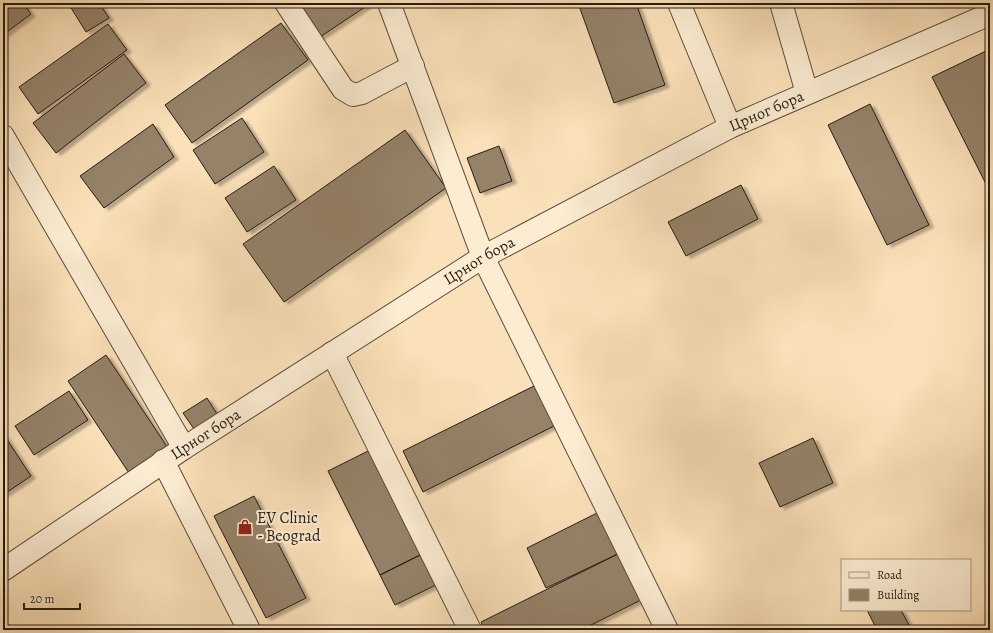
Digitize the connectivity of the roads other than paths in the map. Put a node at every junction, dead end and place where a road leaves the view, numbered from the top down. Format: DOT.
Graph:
graph roads {
  1 [pos="286,3"];
  2 [pos="389,3"];
  3 [pos="680,3"];
  4 [pos="781,3"];
  5 [pos="990,14"];
  6 [pos="412,66"];
  7 [pos="807,93"];
  8 [pos="730,127"];
  9 [pos="3,136"];
  10 [pos="483,257"];
  11 [pos="332,353"];
  12 [pos="184,448"];
  13 [pos="163,461"];
  14 [pos="3,570"];
  15 [pos="249,630"];
  16 [pos="470,630"];
  17 [pos="667,630"];
  1 -- 6 [label="lane"];
  2 -- 6 [label="lane"];
  3 -- 8 [label="lane"];
  4 -- 7 [label="lane"];
  5 -- 7 [label="lane, Црног бора"];
  6 -- 10 [label="lane"];
  7 -- 8 [label="lane, Црног бора"];
  8 -- 10 [label="lane, Црног бора"];
  9 -- 12 [label="lane"];
  10 -- 11 [label="lane, Црног бора"];
  10 -- 17 [label="lane"];
  11 -- 12 [label="lane, Црног бора"];
  11 -- 16 [label="lane"];
  12 -- 13 [label="lane, Црног бора"];
  13 -- 14 [label="lane, Црног бора"];
  13 -- 15 [label="lane"];
}
